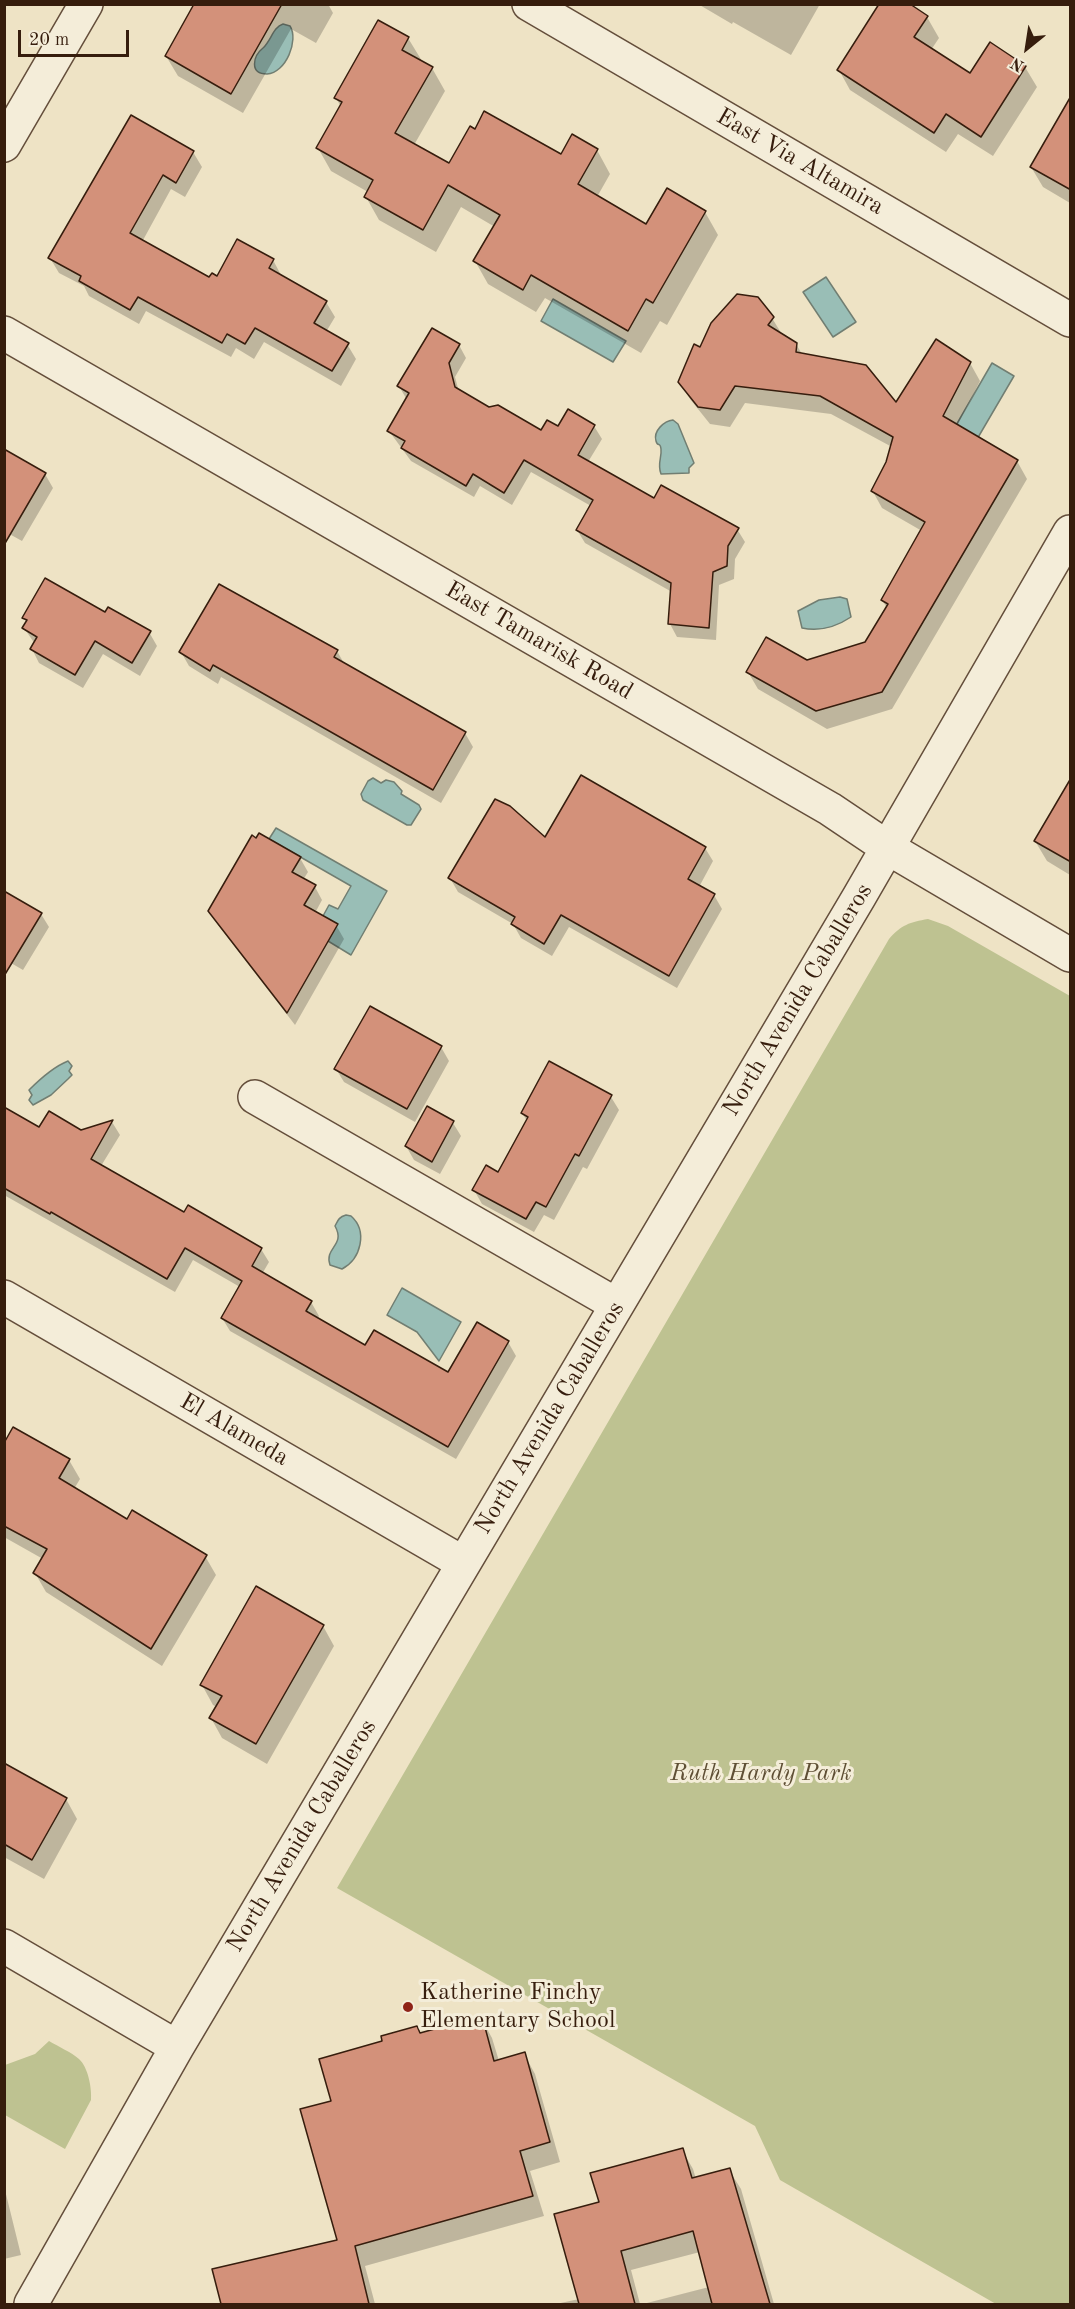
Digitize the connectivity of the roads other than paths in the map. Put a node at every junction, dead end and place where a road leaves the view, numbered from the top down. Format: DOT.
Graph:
graph roads {
  1 [pos="86,4"];
  2 [pos="529,4"];
  3 [pos="4,145"];
  4 [pos="1071,320"];
  5 [pos="4,333"];
  6 [pos="1071,532"];
  7 [pos="888,848"];
  8 [pos="1071,955"];
  9 [pos="255,1096"];
  10 [pos="4,1297"];
  11 [pos="617,1305"];
  12 [pos="463,1563"];
  13 [pos="4,1946"];
  14 [pos="177,2047"];
  15 [pos="31,2304"];
  1 -- 3 [label="street"];
  2 -- 4 [label="street, East Via Altamira"];
  5 -- 7 [label="street, East Tamarisk Road"];
  6 -- 7 [label="street, North Avenida Caballeros"];
  7 -- 8 [label="street, East Tamarisk Road"];
  7 -- 11 [label="street, North Avenida Caballeros"];
  9 -- 11 [label="street"];
  10 -- 12 [label="street, El Alameda"];
  11 -- 12 [label="street, North Avenida Caballeros"];
  12 -- 14 [label="street, North Avenida Caballeros"];
  13 -- 14 [label="street"];
  14 -- 15 [label="street, North Avenida Caballeros"];
}
